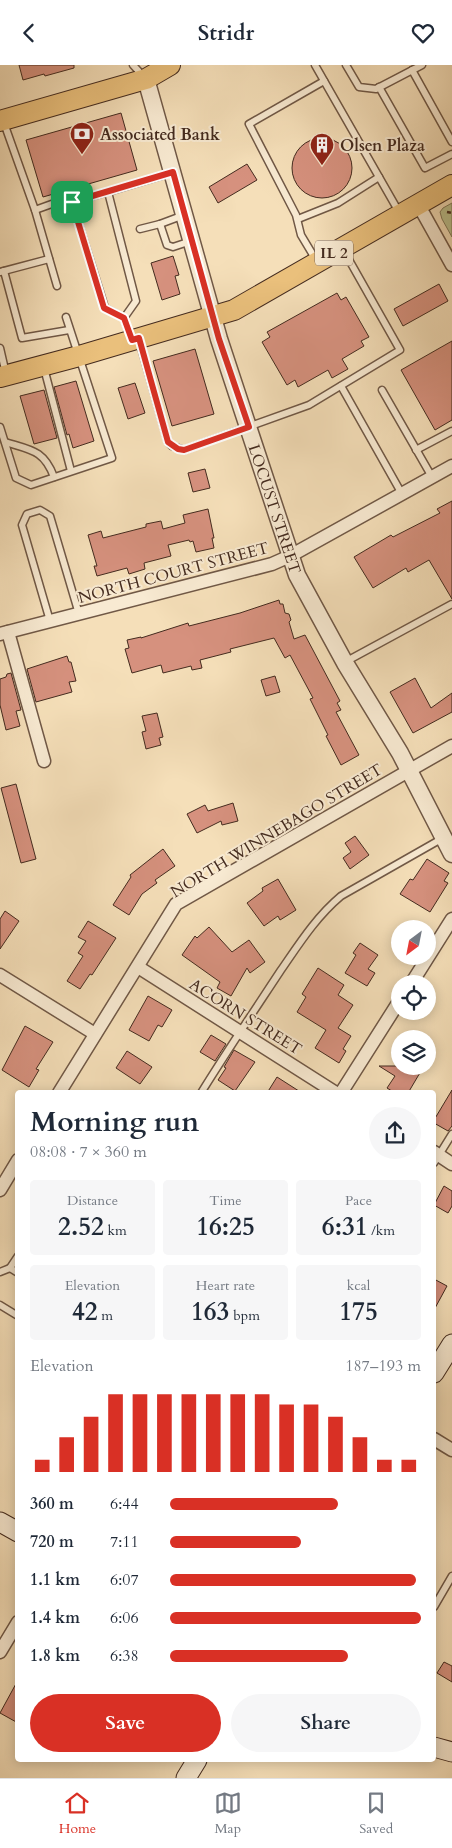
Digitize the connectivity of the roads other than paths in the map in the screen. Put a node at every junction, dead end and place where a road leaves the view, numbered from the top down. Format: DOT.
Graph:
graph roads {
  1 [pos="170,65"];
  2 [pos="315,65"];
  3 [pos="346,65"];
  4 [pos="422,65"];
  5 [pos="412,70"];
  6 [pos="139,72"];
  7 [pos="324,81"];
  8 [pos="380,87"];
  9 [pos="2,120"];
  10 [pos="452,141"];
  11 [pos="452,154"];
  12 [pos="173,172"];
  13 [pos="380,177"];
  14 [pos="452,185"];
  15 [pos="108,192"];
  16 [pos="72,202"];
  17 [pos="418,204"];
  18 [pos="35,210"];
  19 [pos="185,215"];
  20 [pos="400,215"];
  21 [pos="298,219"];
  22 [pos="160,224"];
  23 [pos="140,229"];
  24 [pos="192,241"];
  25 [pos="342,248"];
  26 [pos="49,259"];
  27 [pos="317,263"];
  28 [pos="452,265"];
  29 [pos="2,272"];
  30 [pos="58,286"];
  31 [pos="214,316"];
  32 [pos="66,317"];
  33 [pos="124,318"];
  34 [pos="70,330"];
  35 [pos="136,339"];
  36 [pos="0,348"];
  37 [pos="79,356"];
  38 [pos="43,365"];
  39 [pos="3,376"];
  40 [pos="341,386"];
  41 [pos="382,390"];
  42 [pos="0,427"];
  43 [pos="249,427"];
  44 [pos="452,431"];
  45 [pos="5,442"];
  46 [pos="416,450"];
  47 [pos="452,466"];
  48 [pos="71,471"];
  49 [pos="54,477"];
  50 [pos="432,477"];
  51 [pos="402,494"];
  52 [pos="290,556"];
  53 [pos="452,604"];
  54 [pos="79,614"];
  55 [pos="50,621"];
  56 [pos="4,633"];
  57 [pos="345,663"];
  58 [pos="452,746"];
  59 [pos="44,761"];
  60 [pos="408,771"];
  61 [pos="443,839"];
  62 [pos="452,854"];
  63 [pos="452,919"];
  64 [pos="138,967"];
  65 [pos="0,975"];
  66 [pos="417,975"];
  67 [pos="391,1014"];
  68 [pos="240,1031"];
  69 [pos="95,1034"];
  70 [pos="61,1090"];
  71 [pos="203,1090"];
  72 [pos="331,1090"];
  73 [pos="343,1090"];
  74 [pos="452,1134"];
  75 [pos="436,1156"];
  76 [pos="436,1157"];
  77 [pos="452,1164"];
  78 [pos="13,1176"];
  79 [pos="0,1190"];
  80 [pos="15,1260"];
  81 [pos="10,1268"];
  82 [pos="15,1271"];
  83 [pos="0,1272"];
  84 [pos="0,1305"];
  85 [pos="15,1314"];
  86 [pos="452,1344"];
  87 [pos="436,1370"];
  88 [pos="436,1440"];
  89 [pos="452,1450"];
  90 [pos="0,1522"];
  91 [pos="15,1530"];
  92 [pos="452,1576"];
  93 [pos="436,1604"];
  94 [pos="15,1627"];
  95 [pos="0,1652"];
  96 [pos="436,1748"];
  97 [pos="452,1752"];
  98 [pos="196,1762"];
  99 [pos="186,1778"];
  1 -- 6 [label="main road"];
  2 -- 7 [label="lane"];
  3 -- 8 [label="lane"];
  4 -- 5 [label="lane"];
  5 -- 8 [label="lane"];
  5 -- 10 [label="lane"];
  6 -- 9 [label="main road"];
  6 -- 12 [label="street, LOCUST STREET"];
  7 -- 13 [label="lane"];
  7 -- 21 [label="lane"];
  8 -- 11 [label="lane"];
  9 -- 18 [label="lane"];
  12 -- 15 [label="lane"];
  12 -- 19 [label="street, LOCUST STREET"];
  13 -- 20 [label="lane"];
  13 -- 21 [label="lane"];
  14 -- 17 [label="main road, IL 2"];
  15 -- 16 [label="lane"];
  15 -- 33 [label="lane"];
  16 -- 18 [label="lane"];
  16 -- 33 [label="lane"];
  17 -- 20 [label="main road, IL 2"];
  17 -- 28 [label="street"];
  18 -- 26 [label="lane"];
  19 -- 22 [label="lane"];
  19 -- 24 [label="street, LOCUST STREET"];
  20 -- 25 [label="main road, IL 2"];
  21 -- 27 [label="lane"];
  22 -- 23 [label="lane"];
  22 -- 24 [label="lane"];
  24 -- 31 [label="street, LOCUST STREET"];
  25 -- 27 [label="main road, IL 2"];
  25 -- 40 [label="lane"];
  26 -- 29 [label="lane"];
  26 -- 30 [label="lane"];
  27 -- 31 [label="main road, IL 2"];
  29 -- 34 [label="lane"];
  31 -- 35 [label="main road, IL 2"];
  31 -- 43 [label="street, LOCUST STREET"];
  32 -- 34 [label="lane"];
  33 -- 35 [label="lane"];
  34 -- 37 [label="lane"];
  35 -- 37 [label="main road, IL 2"];
  35 -- 43 [label="lane"];
  36 -- 39 [label="lane"];
  37 -- 38 [label="main road, IL 2"];
  37 -- 48 [label="lane"];
  38 -- 39 [label="main road, IL 2"];
  38 -- 48 [label="lane"];
  40 -- 43 [label="lane"];
  40 -- 51 [label="lane"];
  41 -- 46 [label="lane"];
  42 -- 45 [label="lane"];
  43 -- 52 [label="street, LOCUST STREET"];
  44 -- 46 [label="lane"];
  45 -- 49 [label="lane"];
  45 -- 49 [label="lane"];
  46 -- 50 [label="lane"];
  47 -- 50 [label="street, NORTH COURT STREET"];
  48 -- 49 [label="lane"];
  50 -- 51 [label="street, NORTH COURT STREET"];
  51 -- 52 [label="street, NORTH COURT STREET"];
  52 -- 54 [label="street, NORTH COURT STREET"];
  52 -- 57 [label="street, LOCUST STREET"];
  53 -- 57 [label="lane"];
  54 -- 55 [label="street, NORTH COURT STREET"];
  54 -- 55 [label="lane"];
  55 -- 56 [label="street, NORTH COURT STREET"];
  56 -- 59 [label="street"];
  57 -- 60 [label="street, LOCUST STREET"];
  58 -- 60 [label="street, NORTH WINNEBAGO STREET"];
  60 -- 61 [label="street, LOCUST STREET"];
  60 -- 64 [label="street, NORTH WINNEBAGO STREET"];
  61 -- 62 [label="street, LOCUST STREET"];
  61 -- 68 [label="lane"];
  63 -- 66 [label="street"];
  64 -- 68 [label="street, ACORN STREET"];
  64 -- 69 [label="street, NORTH WINNEBAGO STREET"];
  65 -- 69 [label="street"];
  67 -- 73 [label="street"];
  68 -- 71 [label="lane"];
  68 -- 72 [label="street, ACORN STREET"];
  69 -- 70 [label="street, NORTH WINNEBAGO STREET"];
  74 -- 75 [label="lane"];
  76 -- 77 [label="street"];
  78 -- 79 [label="street"];
  80 -- 81 [label="lane"];
  81 -- 82 [label="lane"];
  81 -- 83 [label="lane"];
  84 -- 85 [label="lane"];
  86 -- 87 [label="main road"];
  88 -- 89 [label="street"];
  90 -- 91 [label="main road"];
  92 -- 93 [label="lane"];
  94 -- 95 [label="street"];
  96 -- 97 [label="main road"];
  98 -- 99 [label="main road"];
}
